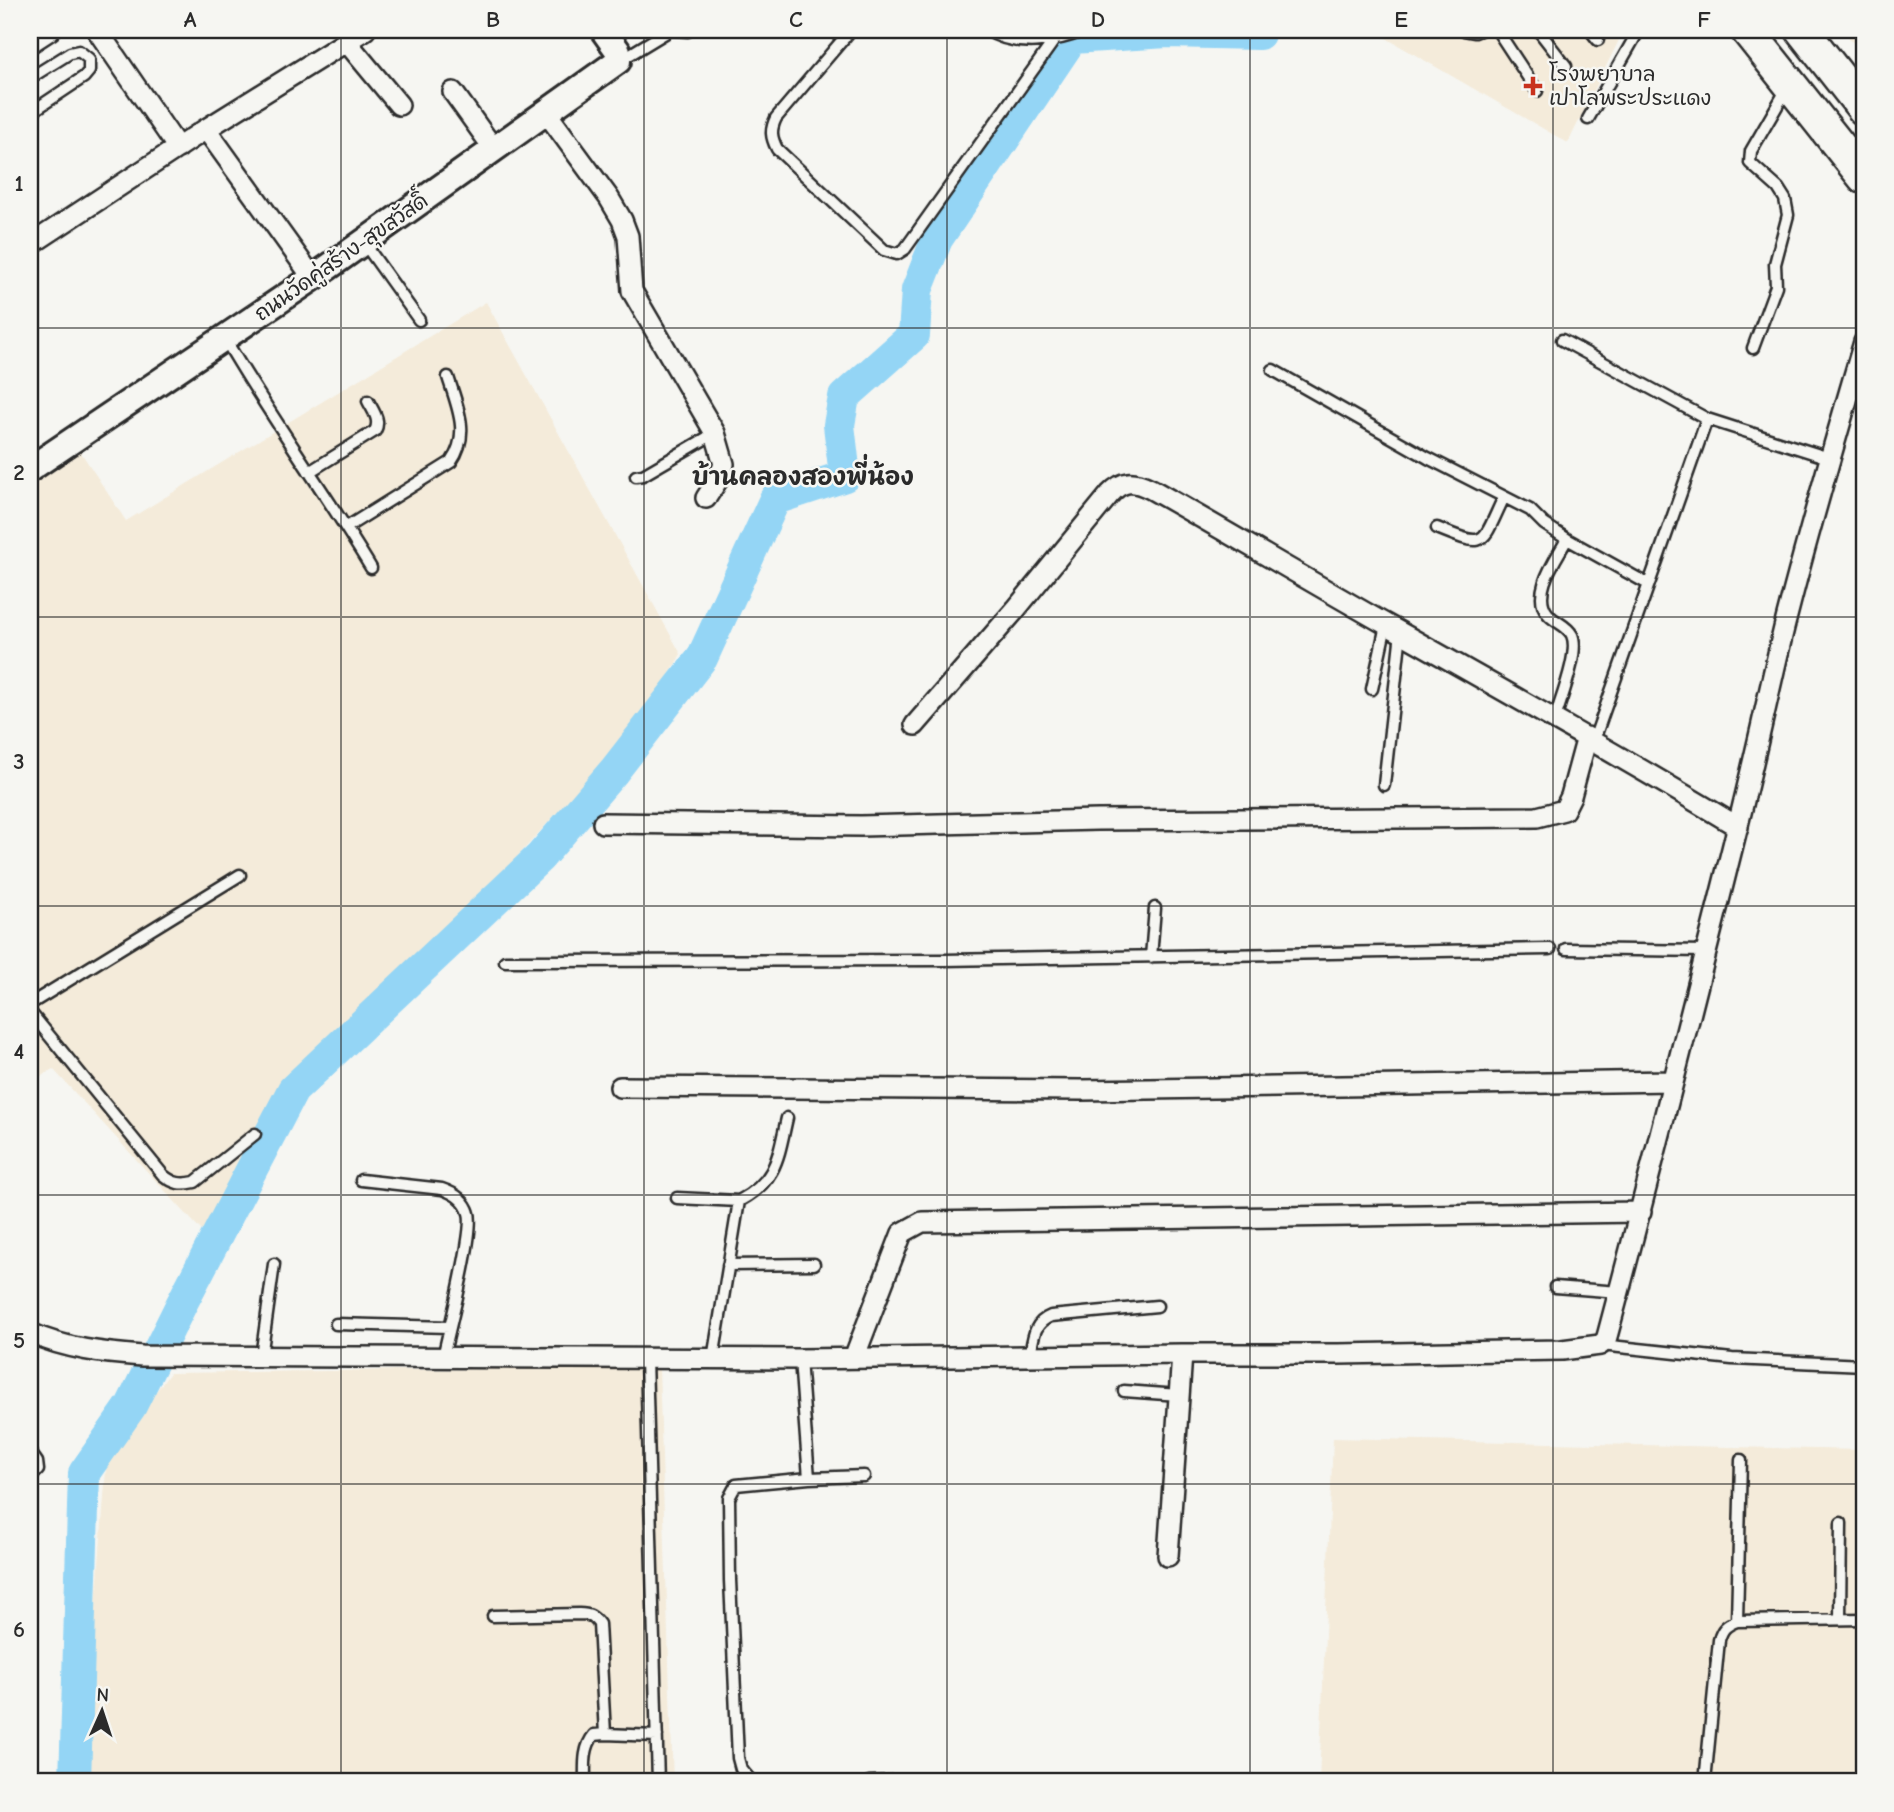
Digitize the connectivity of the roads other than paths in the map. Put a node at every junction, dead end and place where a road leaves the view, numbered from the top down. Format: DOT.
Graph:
graph roads {
  1 [pos="50,30"];
  2 [pos="97,30"];
  3 [pos="365,30"];
  4 [pos="603,30"];
  5 [pos="671,30"];
  6 [pos="851,30"];
  7 [pos="987,30"];
  8 [pos="1086,30"];
  9 [pos="1464,30"];
  10 [pos="1480,30"];
  11 [pos="1497,30"];
  12 [pos="1538,30"];
  13 [pos="1590,30"];
  14 [pos="1639,30"];
  15 [pos="1746,30"];
  16 [pos="1802,30"];
  17 [pos="688,31"];
  18 [pos="1055,39"];
  19 [pos="1598,40"];
  20 [pos="346,41"];
  21 [pos="30,43"];
  22 [pos="618,61"];
  23 [pos="1566,66"];
  24 [pos="30,78"];
  25 [pos="1790,84"];
  26 [pos="1537,91"];
  27 [pos="453,92"];
  28 [pos="399,105"];
  29 [pos="1864,109"];
  30 [pos="546,112"];
  31 [pos="30,113"];
  32 [pos="1588,119"];
  33 [pos="206,129"];
  34 [pos="178,148"];
  35 [pos="494,149"];
  36 [pos="1864,177"];
  37 [pos="364,242"];
  38 [pos="30,245"];
  39 [pos="313,278"];
  40 [pos="419,320"];
  41 [pos="224,338"];
  42 [pos="1563,340"];
  43 [pos="1864,342"];
  44 [pos="1753,348"];
  45 [pos="1273,370"];
  46 [pos="448,377"];
  47 [pos="368,401"];
  48 [pos="1707,419"];
  49 [pos="715,433"];
  50 [pos="1829,458"];
  51 [pos="33,460"];
  52 [pos="309,472"];
  53 [pos="636,476"];
  54 [pos="1504,497"];
  55 [pos="706,498"];
  56 [pos="347,527"];
  57 [pos="1437,528"];
  58 [pos="1567,539"];
  59 [pos="371,568"];
  60 [pos="1648,584"];
  61 [pos="1393,629"];
  62 [pos="1372,689"];
  63 [pos="1555,719"];
  64 [pos="915,725"];
  65 [pos="1590,739"];
  66 [pos="1384,785"];
  67 [pos="603,823"];
  68 [pos="1738,827"];
  69 [pos="240,875"];
  70 [pos="1155,908"];
  71 [pos="1550,949"];
  72 [pos="1566,949"];
  73 [pos="1706,951"];
  74 [pos="1151,957"];
  75 [pos="505,961"];
  76 [pos="30,1004"];
  77 [pos="30,1012"];
  78 [pos="1672,1082"];
  79 [pos="620,1087"];
  80 [pos="787,1118"];
  81 [pos="256,1134"];
  82 [pos="361,1180"];
  83 [pos="677,1198"];
  84 [pos="739,1201"];
  85 [pos="1642,1212"];
  86 [pos="814,1264"];
  87 [pos="274,1265"];
  88 [pos="728,1265"];
  89 [pos="1555,1287"];
  90 [pos="1619,1292"];
  91 [pos="1157,1306"];
  92 [pos="337,1324"];
  93 [pos="449,1327"];
  94 [pos="30,1333"];
  95 [pos="1600,1345"];
  96 [pos="1182,1353"];
  97 [pos="1030,1356"];
  98 [pos="261,1357"];
  99 [pos="443,1358"];
  100 [pos="853,1358"];
  101 [pos="646,1359"];
  102 [pos="713,1359"];
  103 [pos="800,1359"];
  104 [pos="1864,1365"];
  105 [pos="1124,1391"];
  106 [pos="1179,1395"];
  107 [pos="30,1452"];
  108 [pos="1741,1460"];
  109 [pos="864,1476"];
  110 [pos="30,1478"];
  111 [pos="809,1478"];
  112 [pos="1841,1523"];
  113 [pos="1168,1556"];
  114 [pos="493,1616"];
  115 [pos="1840,1619"];
  116 [pos="1864,1619"];
  117 [pos="1737,1621"];
  118 [pos="605,1734"];
  119 [pos="657,1736"];
  120 [pos="899,1780"];
  121 [pos="585,1782"];
  122 [pos="658,1782"];
  123 [pos="752,1782"];
  124 [pos="869,1782"];
  125 [pos="1705,1782"];
  1 -- 21 [label="street"];
  2 -- 34 [label="street"];
  3 -- 20 [label="street"];
  4 -- 22 [label="street"];
  5 -- 17 [label="lane"];
  5 -- 22 [label="lane"];
  6 -- 18 [label="lane"];
  7 -- 18 [label="lane"];
  8 -- 18 [label="lane"];
  9 -- 10 [label="lane"];
  11 -- 26 [label="lane"];
  12 -- 23 [label="lane"];
  13 -- 19 [label="lane"];
  14 -- 32 [label="lane"];
  15 -- 25 [label="main road"];
  16 -- 29 [label="main road"];
  20 -- 28 [label="street"];
  20 -- 33 [label="street"];
  22 -- 30 [label="street, ถนนวัดคู่สร้าง-สุขสวัสดิ์"];
  24 -- 31 [label="lane"];
  25 -- 36 [label="main road"];
  25 -- 44 [label="lane"];
  27 -- 35 [label="street"];
  30 -- 35 [label="street, ถนนวัดคู่สร้าง-สุขสวัสดิ์"];
  30 -- 49 [label="street"];
  33 -- 34 [label="street"];
  33 -- 39 [label="street"];
  34 -- 38 [label="street"];
  35 -- 37 [label="street, ถนนวัดคู่สร้าง-สุขสวัสดิ์"];
  37 -- 39 [label="street, ถนนวัดคู่สร้าง-สุขสวัสดิ์"];
  37 -- 40 [label="lane"];
  39 -- 41 [label="street, ถนนวัดคู่สร้าง-สุขสวัสดิ์"];
  41 -- 51 [label="street, ถนนวัดคู่สร้าง-สุขสวัสดิ์"];
  41 -- 52 [label="lane"];
  42 -- 48 [label="lane"];
  43 -- 50 [label="street"];
  45 -- 54 [label="lane"];
  46 -- 56 [label="lane"];
  47 -- 52 [label="lane"];
  48 -- 50 [label="lane"];
  48 -- 60 [label="lane"];
  49 -- 53 [label="lane"];
  49 -- 55 [label="street"];
  50 -- 68 [label="street"];
  52 -- 56 [label="lane"];
  54 -- 57 [label="lane"];
  54 -- 58 [label="lane"];
  56 -- 59 [label="lane"];
  58 -- 60 [label="lane"];
  58 -- 63 [label="lane"];
  60 -- 65 [label="lane"];
  61 -- 62 [label="lane"];
  61 -- 63 [label="street"];
  61 -- 64 [label="street"];
  61 -- 66 [label="lane"];
  63 -- 65 [label="street"];
  65 -- 67 [label="street"];
  65 -- 68 [label="street"];
  68 -- 73 [label="street"];
  69 -- 76 [label="lane"];
  70 -- 74 [label="lane"];
  71 -- 74 [label="lane"];
  72 -- 73 [label="lane"];
  73 -- 78 [label="street"];
  74 -- 75 [label="lane"];
  77 -- 81 [label="lane"];
  78 -- 79 [label="street"];
  78 -- 85 [label="street"];
  80 -- 84 [label="lane"];
  82 -- 93 [label="lane"];
  83 -- 84 [label="lane"];
  84 -- 88 [label="lane"];
  85 -- 90 [label="street"];
  85 -- 100 [label="street"];
  86 -- 88 [label="lane"];
  87 -- 98 [label="lane"];
  88 -- 102 [label="lane"];
  89 -- 90 [label="lane"];
  90 -- 95 [label="street"];
  91 -- 97 [label="lane"];
  92 -- 93 [label="lane"];
  93 -- 99 [label="lane"];
  94 -- 98 [label="street"];
  95 -- 96 [label="street"];
  95 -- 104 [label="lane"];
  96 -- 97 [label="street"];
  96 -- 106 [label="street"];
  97 -- 100 [label="street"];
  98 -- 99 [label="street"];
  99 -- 101 [label="street"];
  100 -- 103 [label="street"];
  101 -- 102 [label="street"];
  101 -- 119 [label="lane"];
  102 -- 103 [label="street"];
  103 -- 111 [label="lane"];
  105 -- 106 [label="lane"];
  106 -- 113 [label="street"];
  107 -- 110 [label="lane"];
  108 -- 117 [label="lane"];
  109 -- 111 [label="lane"];
  111 -- 123 [label="lane"];
  112 -- 115 [label="lane"];
  114 -- 118 [label="lane"];
  115 -- 116 [label="lane"];
  115 -- 117 [label="lane"];
  117 -- 125 [label="lane"];
  118 -- 119 [label="lane"];
  118 -- 121 [label="lane"];
  119 -- 122 [label="lane"];
  120 -- 124 [label="lane"];
}
